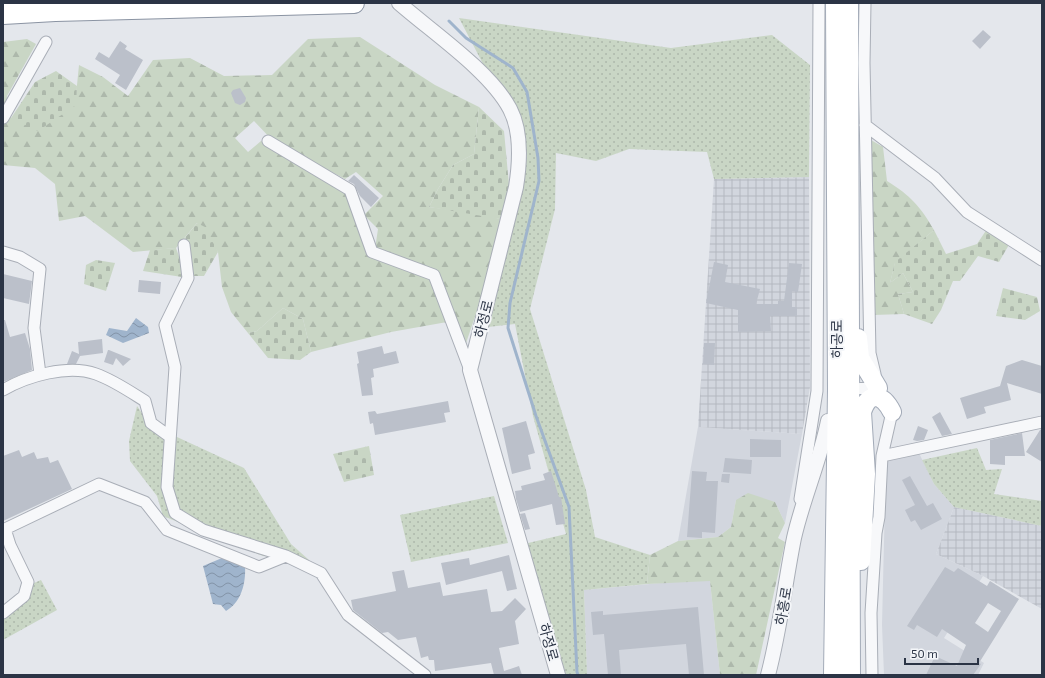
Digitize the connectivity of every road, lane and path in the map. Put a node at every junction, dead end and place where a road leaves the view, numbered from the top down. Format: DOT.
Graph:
graph roads {
  1 [pos="354,3"];
  2 [pos="399,3"];
  3 [pos="819,3"];
  4 [pos="836,3"];
  5 [pos="849,3"];
  6 [pos="865,3"];
  7 [pos="3,16"];
  8 [pos="842,32"];
  9 [pos="46,42"];
  10 [pos="3,118"];
  11 [pos="865,125"];
  12 [pos="268,141"];
  13 [pos="184,244"];
  14 [pos="3,252"];
  15 [pos="850,257"];
  16 [pos="1042,260"];
  17 [pos="470,370"];
  18 [pos="40,374"];
  19 [pos="878,388"];
  20 [pos="3,390"];
  21 [pos="843,390"];
  22 [pos="892,412"];
  23 [pos="836,420"];
  24 [pos="1042,422"];
  25 [pos="169,436"];
  26 [pos="882,456"];
  27 [pos="795,537"];
  28 [pos="286,556"];
  29 [pos="3,613"];
  30 [pos="425,675"];
  31 [pos="558,675"];
  32 [pos="768,675"];
  33 [pos="833,675"];
  34 [pos="851,675"];
  35 [pos="872,675"];
  1 -- 7 [label="highway"];
  2 -- 17 [label="street, 하정로"];
  3 -- 8 [label="street"];
  4 -- 8 [label="main road, 하공로"];
  5 -- 8 [label="main road, 하공로"];
  6 -- 8 [label="street"];
  8 -- 11 [label="street"];
  8 -- 15 [label="main road, 하공로"];
  8 -- 21 [label="main road, 하공로"];
  8 -- 27 [label="street"];
  9 -- 10 [label="street"];
  11 -- 16 [label="street"];
  11 -- 19 [label="street"];
  12 -- 17 [label="street"];
  13 -- 25 [label="street"];
  14 -- 18 [label="street"];
  15 -- 19 [label="main road"];
  15 -- 21 [label="main road, 하공로"];
  17 -- 31 [label="street, 하정로"];
  18 -- 20 [label="street"];
  18 -- 25 [label="street"];
  19 -- 21 [label="street"];
  19 -- 22 [label="street"];
  21 -- 23 [label="main road, 하공로"];
  21 -- 34 [label="main road, 하공로"];
  22 -- 26 [label="street"];
  22 -- 34 [label="main road"];
  23 -- 27 [label="street, 하흥로"];
  23 -- 33 [label="main road, 하공로"];
  24 -- 26 [label="street"];
  25 -- 28 [label="street"];
  26 -- 35 [label="street"];
  27 -- 32 [label="street, 하흥로"];
  28 -- 29 [label="street"];
  28 -- 30 [label="street"];
}
